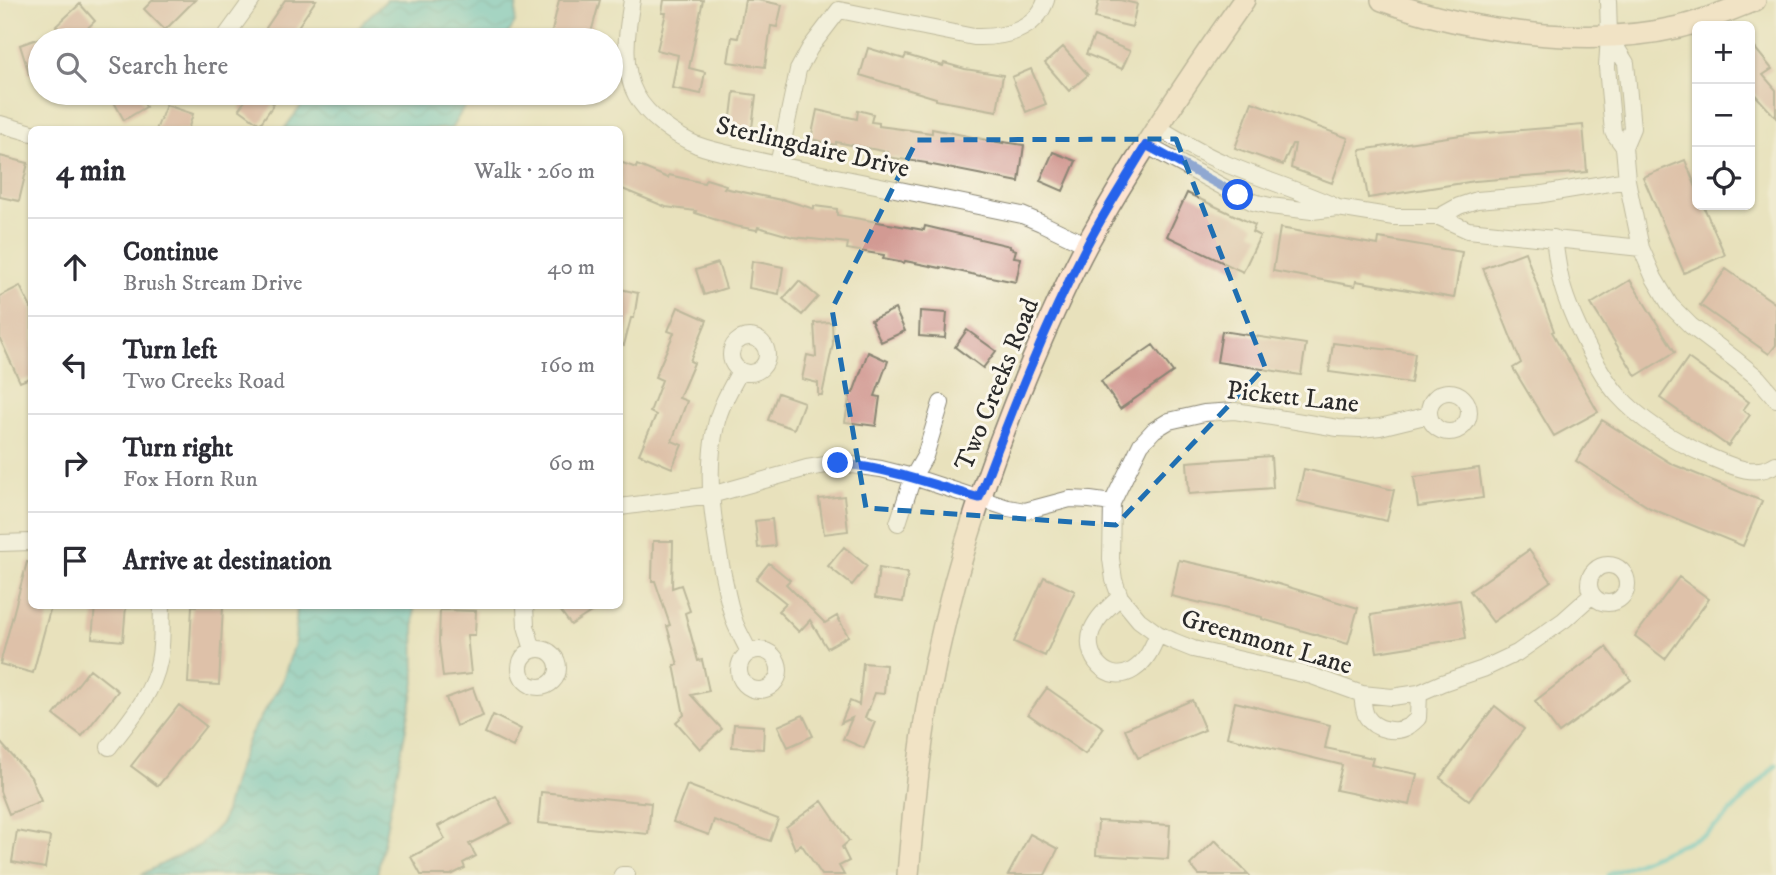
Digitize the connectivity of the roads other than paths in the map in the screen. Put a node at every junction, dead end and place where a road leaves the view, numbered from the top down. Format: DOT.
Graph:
graph roads {
  1 [pos="252,0"];
  2 [pos="632,0"];
  3 [pos="1046,0"];
  4 [pos="1244,0"];
  5 [pos="1382,0"];
  6 [pos="1608,0"];
  7 [pos="1755,0"];
  8 [pos="232,28"];
  9 [pos="1609,36"];
  10 [pos="0,124"];
  11 [pos="28,132"];
  12 [pos="1151,136"];
  13 [pos="778,165"];
  14 [pos="1627,180"];
  15 [pos="1338,208"];
  16 [pos="1439,217"];
  17 [pos="1553,238"];
  18 [pos="1087,246"];
  19 [pos="1641,248"];
  20 [pos="740,371"];
  21 [pos="1776,399"];
  22 [pos="941,403"];
  23 [pos="1429,415"];
  24 [pos="1776,464"];
  25 [pos="913,477"];
  26 [pos="710,495"];
  27 [pos="979,498"];
  28 [pos="1112,503"];
  29 [pos="623,507"];
  30 [pos="898,523"];
  31 [pos="28,542"];
  32 [pos="0,543"];
  33 [pos="1592,595"];
  34 [pos="1120,597"];
  35 [pos="162,609"];
  36 [pos="525,609"];
  37 [pos="1158,634"];
  38 [pos="533,650"];
  39 [pos="750,652"];
  40 [pos="1419,693"];
  41 [pos="1362,694"];
  42 [pos="109,747"];
  43 [pos="908,875"];
  1 -- 8 [label="street"];
  2 -- 13 [label="street, Sterlingdaire Drive"];
  3 -- 13 [label="street"];
  4 -- 12 [label="street, Two Creeks Road"];
  5 -- 9 [label="street"];
  6 -- 9 [label="street"];
  7 -- 9 [label="street"];
  9 -- 14 [label="street"];
  10 -- 11 [label="street"];
  12 -- 15 [label="street"];
  12 -- 15 [label="street"];
  12 -- 18 [label="street, Two Creeks Road"];
  13 -- 18 [label="street, Sterlingdaire Drive"];
  14 -- 16 [label="street"];
  14 -- 19 [label="street"];
  15 -- 16 [label="street"];
  16 -- 17 [label="street"];
  17 -- 19 [label="street"];
  17 -- 24 [label="street"];
  18 -- 27 [label="street, Two Creeks Road"];
  19 -- 21 [label="street"];
  20 -- 26 [label="street"];
  22 -- 25 [label="street"];
  23 -- 28 [label="street, Pickett Lane"];
  25 -- 26 [label="street"];
  25 -- 27 [label="street"];
  25 -- 30 [label="street"];
  26 -- 29 [label="street"];
  26 -- 39 [label="street"];
  27 -- 28 [label="street"];
  27 -- 43 [label="street, Two Creeks Road"];
  28 -- 34 [label="street, Greenmont Lane"];
  31 -- 32 [label="street"];
  33 -- 40 [label="street, Greenmont Lane"];
  34 -- 37 [label="street, Greenmont Lane"];
  34 -- 37 [label="street, Greenmont Lane"];
  35 -- 42 [label="street"];
  36 -- 38 [label="street"];
  37 -- 41 [label="street, Greenmont Lane"];
  40 -- 41 [label="street, Greenmont Lane"];
  40 -- 41 [label="street, Greenmont Lane"];
}
